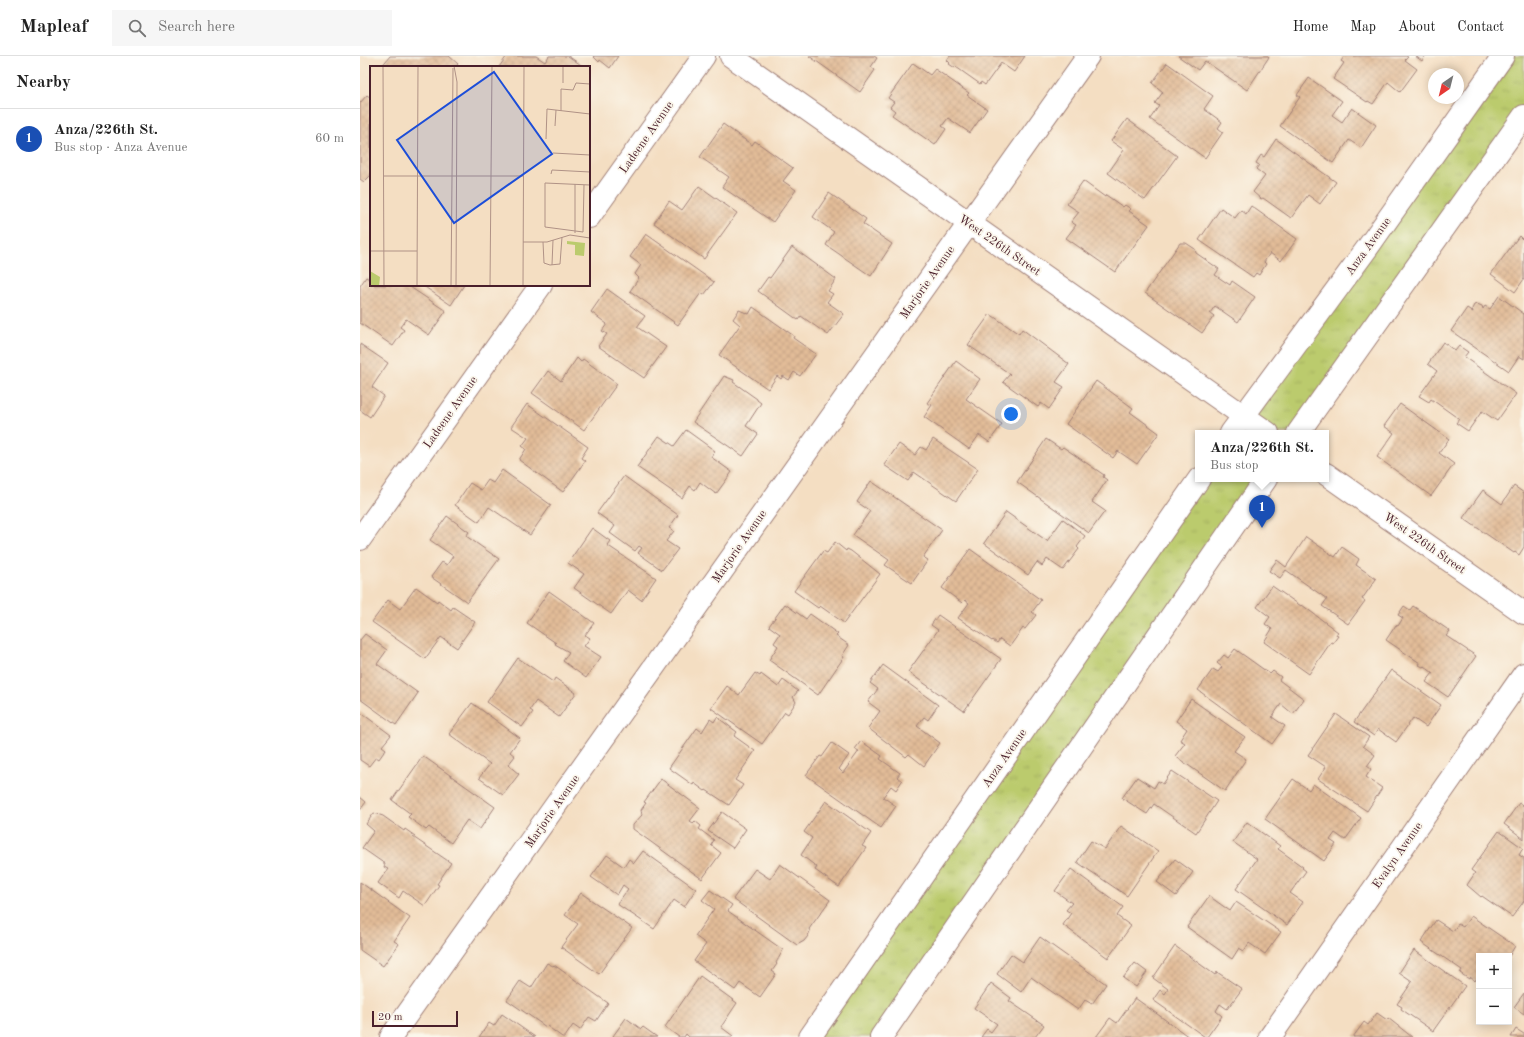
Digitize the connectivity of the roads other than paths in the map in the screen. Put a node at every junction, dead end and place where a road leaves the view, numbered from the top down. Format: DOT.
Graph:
graph roads {
  1 [pos="704,56"];
  2 [pos="731,56"];
  3 [pos="1088,56"];
  4 [pos="1503,56"];
  5 [pos="1524,116"];
  6 [pos="590,216"];
  7 [pos="969,223"];
  8 [pos="540,286"];
  9 [pos="1243,415"];
  10 [pos="1233,430"];
  11 [pos="1264,430"];
  12 [pos="1300,430"];
  13 [pos="1329,476"];
  14 [pos="1197,482"];
  15 [pos="1264,482"];
  16 [pos="360,539"];
  17 [pos="1524,612"];
  18 [pos="1524,674"];
  19 [pos="391,1037"];
  20 [pos="810,1037"];
  21 [pos="881,1037"];
  22 [pos="1270,1037"];
  1 -- 6 [label="street, Ladeene Avenue"];
  2 -- 7 [label="street, West 226th Street"];
  3 -- 7 [label="street, Marjorie Avenue"];
  4 -- 9 [label="street, Anza Avenue"];
  5 -- 12 [label="street"];
  7 -- 9 [label="street, West 226th Street"];
  7 -- 19 [label="street, Marjorie Avenue"];
  8 -- 16 [label="street, Ladeene Avenue"];
  9 -- 10 [label="street, Anza Avenue"];
  9 -- 11 [label="street, West 226th Street"];
  13 -- 17 [label="street, West 226th Street"];
  14 -- 20 [label="street, Anza Avenue"];
  15 -- 21 [label="street"];
  18 -- 22 [label="street, Evalyn Avenue"];
}
